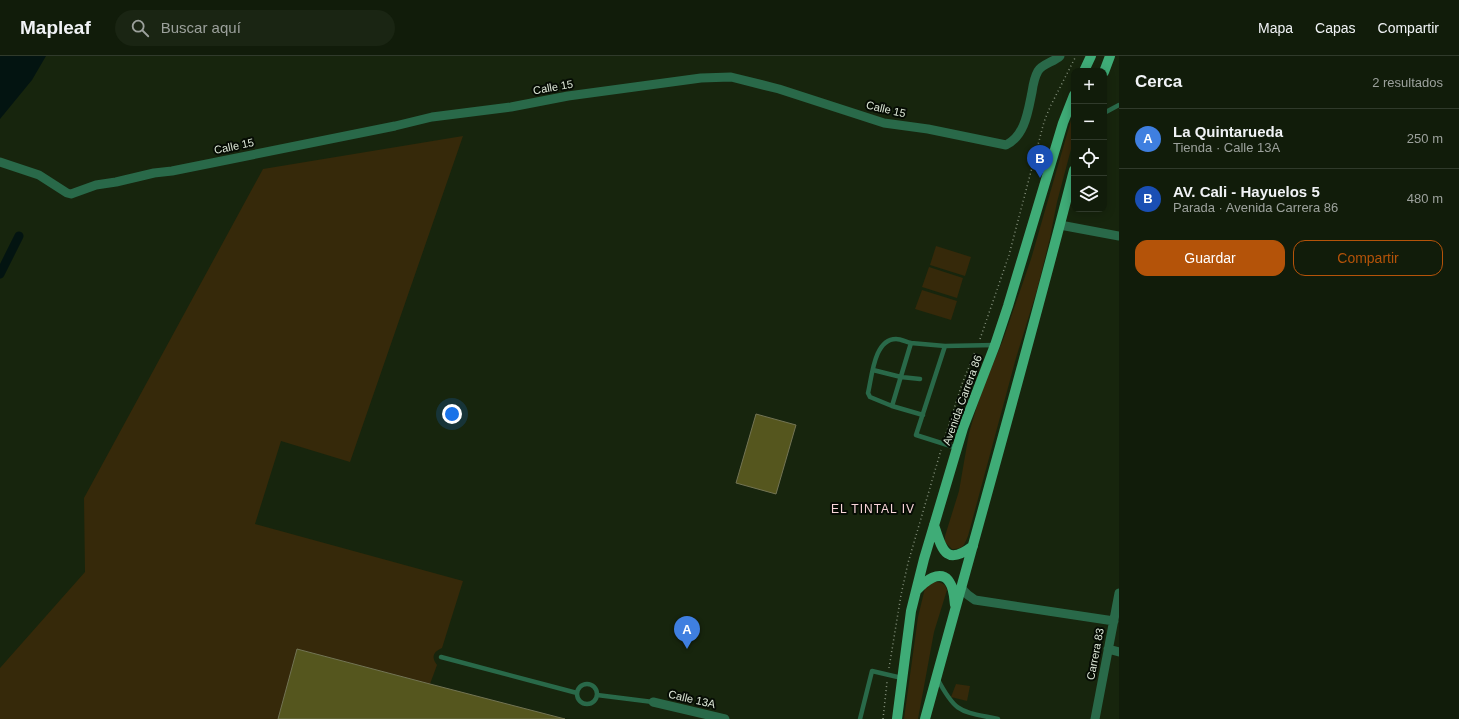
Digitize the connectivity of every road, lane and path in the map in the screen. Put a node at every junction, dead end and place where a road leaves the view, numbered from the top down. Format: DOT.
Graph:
graph roads {
  1 [pos="1060,56"];
  2 [pos="1076,56"];
  3 [pos="1091,56"];
  4 [pos="1110,56"];
  5 [pos="1085,68"];
  6 [pos="1106,68"];
  7 [pos="1071,103"];
  8 [pos="1119,105"];
  9 [pos="1107,111"];
  10 [pos="0,162"];
  11 [pos="1072,176"];
  12 [pos="1060,224"];
  13 [pos="1119,236"];
  14 [pos="911,343"];
  15 [pos="995,344"];
  16 [pos="978,345"];
  17 [pos="944,346"];
  18 [pos="874,370"];
  19 [pos="901,377"];
  20 [pos="920,379"];
  21 [pos="892,406"];
  22 [pos="923,415"];
  23 [pos="943,444"];
  24 [pos="957,448"];
  25 [pos="934,525"];
  26 [pos="973,546"];
  27 [pos="961,588"];
  28 [pos="915,592"];
  29 [pos="1119,593"];
  30 [pos="956,608"];
  31 [pos="1114,621"];
  32 [pos="1108,649"];
  33 [pos="1119,652"];
  34 [pos="441,657"];
  35 [pos="888,675"];
  36 [pos="902,678"];
  37 [pos="937,678"];
  38 [pos="578,692"];
  39 [pos="597,695"];
  40 [pos="653,702"];
  41 [pos="725,719"];
  42 [pos="860,719"];
  43 [pos="883,719"];
  44 [pos="897,719"];
  45 [pos="926,719"];
  46 [pos="998,719"];
  47 [pos="1095,719"];
  1 -- 10 [label="street, Calle 15"];
  2 -- 16 [label="path"];
  3 -- 5 [label="main road"];
  4 -- 6 [label="main road"];
  7 -- 15 [label="main road, Avenida Carrera 86"];
  8 -- 9 [label="lane"];
  11 -- 12 [label="main road"];
  12 -- 13 [label="street"];
  12 -- 26 [label="main road"];
  14 -- 17 [label="lane"];
  14 -- 18 [label="lane"];
  14 -- 19 [label="lane"];
  15 -- 16 [label="lane"];
  15 -- 24 [label="main road, Avenida Carrera 86"];
  16 -- 17 [label="lane"];
  16 -- 23 [label="path"];
  17 -- 22 [label="lane"];
  18 -- 19 [label="lane"];
  18 -- 21 [label="lane"];
  19 -- 20 [label="lane"];
  19 -- 21 [label="lane"];
  21 -- 22 [label="lane"];
  22 -- 23 [label="lane"];
  23 -- 24 [label="lane"];
  23 -- 35 [label="path"];
  24 -- 25 [label="main road, Avenida Carrera 86"];
  25 -- 26 [label="main road"];
  25 -- 28 [label="main road, Avenida Carrera 86"];
  26 -- 27 [label="main road"];
  27 -- 30 [label="main road"];
  27 -- 31 [label="street"];
  28 -- 30 [label="main road"];
  28 -- 36 [label="main road, Avenida Carrera 86"];
  29 -- 31 [label="street, Carrera 83"];
  30 -- 37 [label="main road"];
  31 -- 32 [label="street, Carrera 83"];
  32 -- 33 [label="street"];
  32 -- 47 [label="street, Carrera 83"];
  34 -- 38 [label="lane"];
  35 -- 36 [label="lane"];
  35 -- 42 [label="lane"];
  35 -- 43 [label="path"];
  36 -- 44 [label="main road, Avenida Carrera 86"];
  37 -- 45 [label="main road"];
  37 -- 46 [label="lane"];
  38 -- 39 [label="lane"];
  38 -- 39 [label="lane"];
  39 -- 40 [label="lane"];
  40 -- 41 [label="street, Calle 13A"];
}
